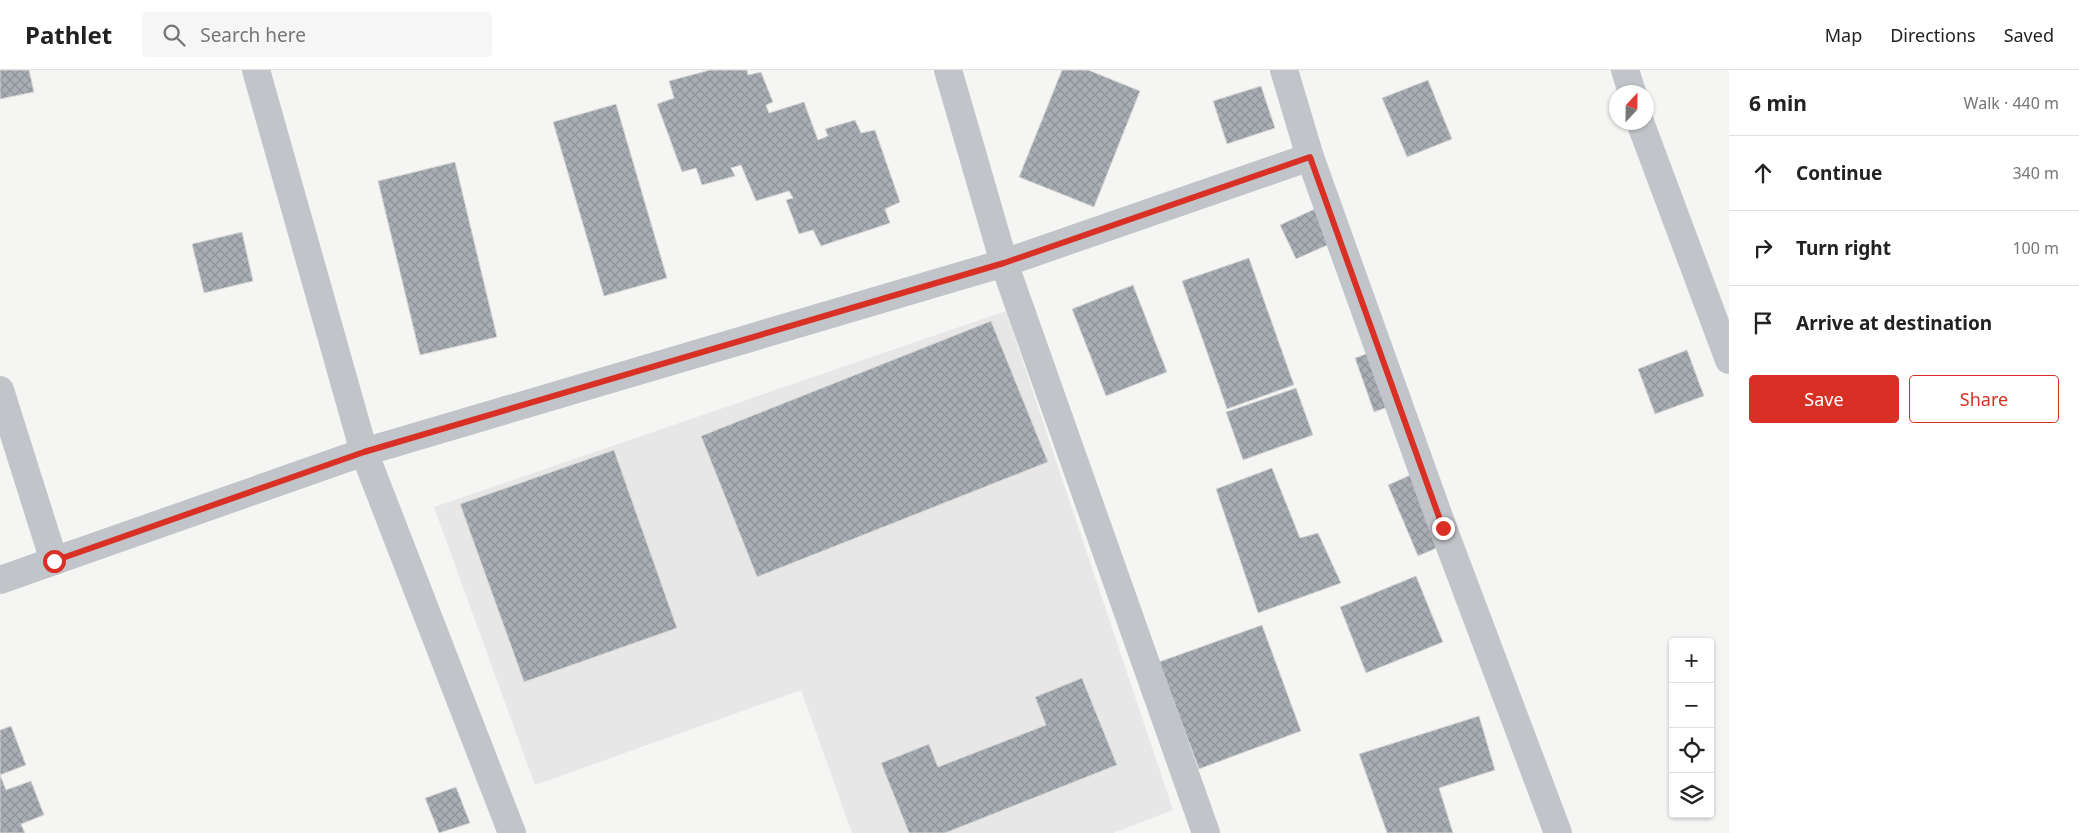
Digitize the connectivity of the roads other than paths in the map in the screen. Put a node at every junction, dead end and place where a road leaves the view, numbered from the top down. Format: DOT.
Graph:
graph roads {
  1 [pos="256,70"];
  2 [pos="948,70"];
  3 [pos="1284,70"];
  4 [pos="1626,70"];
  5 [pos="1630,85"];
  6 [pos="1643,130"];
  7 [pos="1310,157"];
  8 [pos="1004,263"];
  9 [pos="1729,360"];
  10 [pos="0,390"];
  11 [pos="364,452"];
  12 [pos="54,561"];
  13 [pos="0,580"];
  14 [pos="512,833"];
  15 [pos="1206,833"];
  16 [pos="1558,833"];
  1 -- 11 [label="street"];
  2 -- 8 [label="street"];
  3 -- 7 [label="street"];
  4 -- 5 [label="street"];
  6 -- 9 [label="street"];
  7 -- 8 [label="street"];
  7 -- 16 [label="street"];
  8 -- 11 [label="street"];
  8 -- 15 [label="street"];
  10 -- 12 [label="street"];
  11 -- 12 [label="street"];
  11 -- 14 [label="street"];
  12 -- 13 [label="street"];
}
